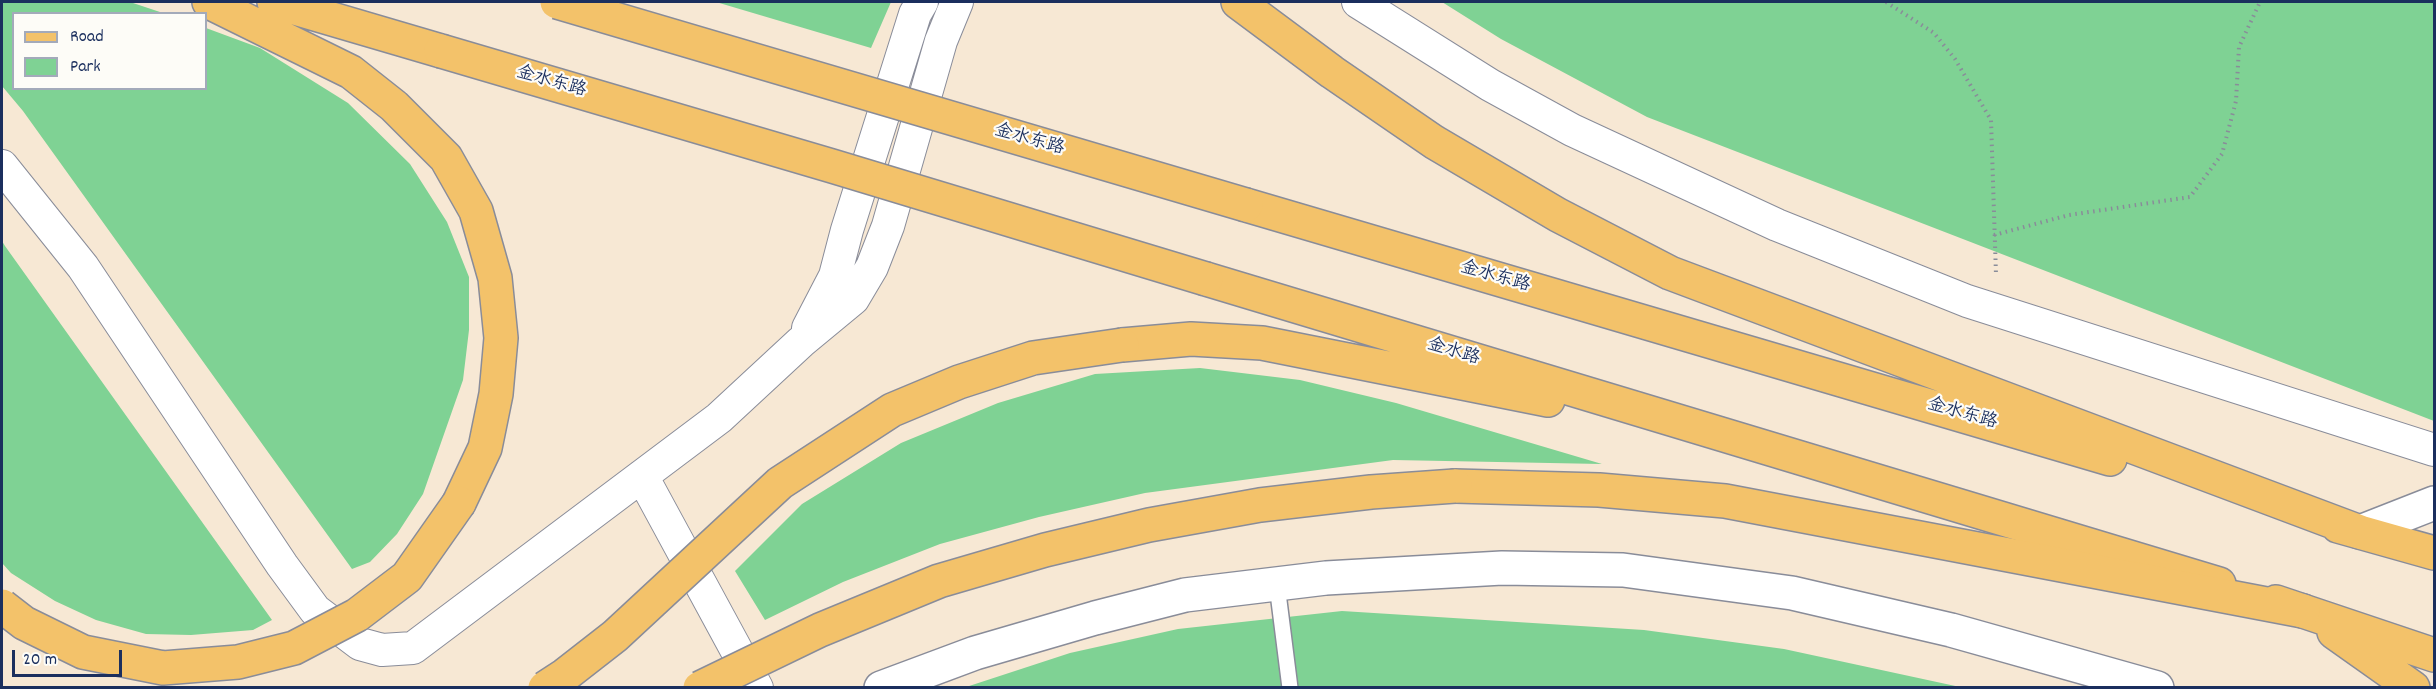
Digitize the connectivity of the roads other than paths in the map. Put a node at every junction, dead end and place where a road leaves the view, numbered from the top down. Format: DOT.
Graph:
graph roads {
  1 [pos="208,2"];
  2 [pos="274,2"];
  3 [pos="557,2"];
  4 [pos="922,2"];
  5 [pos="957,2"];
  6 [pos="1238,2"];
  7 [pos="1358,2"];
  8 [pos="2,166"];
  9 [pos="1206,279"];
  10 [pos="801,342"];
  11 [pos="1701,427"];
  12 [pos="2434,450"];
  13 [pos="642,476"];
  14 [pos="2434,503"];
  15 [pos="2360,532"];
  16 [pos="2434,554"];
  17 [pos="1277,585"];
  18 [pos="2,606"];
  19 [pos="2303,611"];
  20 [pos="2434,655"];
  21 [pos="545,687"];
  22 [pos="700,687"];
  23 [pos="756,687"];
  24 [pos="881,687"];
  25 [pos="1290,687"];
  26 [pos="2157,687"];
  27 [pos="2413,687"];
  1 -- 18 [label="main road, bridge"];
  2 -- 9 [label="main road, 金水东路, bridge"];
  3 -- 15 [label="main road, 金水东路, bridge"];
  4 -- 10 [label="street"];
  5 -- 10 [label="street"];
  6 -- 15 [label="main road"];
  7 -- 12 [label="street"];
  8 -- 13 [label="street"];
  9 -- 11 [label="main road, 金水路"];
  10 -- 13 [label="street"];
  11 -- 19 [label="main road"];
  11 -- 21 [label="main road, bridge"];
  13 -- 23 [label="street"];
  14 -- 15 [label="street"];
  15 -- 16 [label="main road, 金水东路"];
  17 -- 24 [label="street"];
  17 -- 25 [label="lane"];
  17 -- 26 [label="street"];
  19 -- 20 [label="main road"];
  19 -- 22 [label="main road, bridge"];
  19 -- 27 [label="main road"];
}
